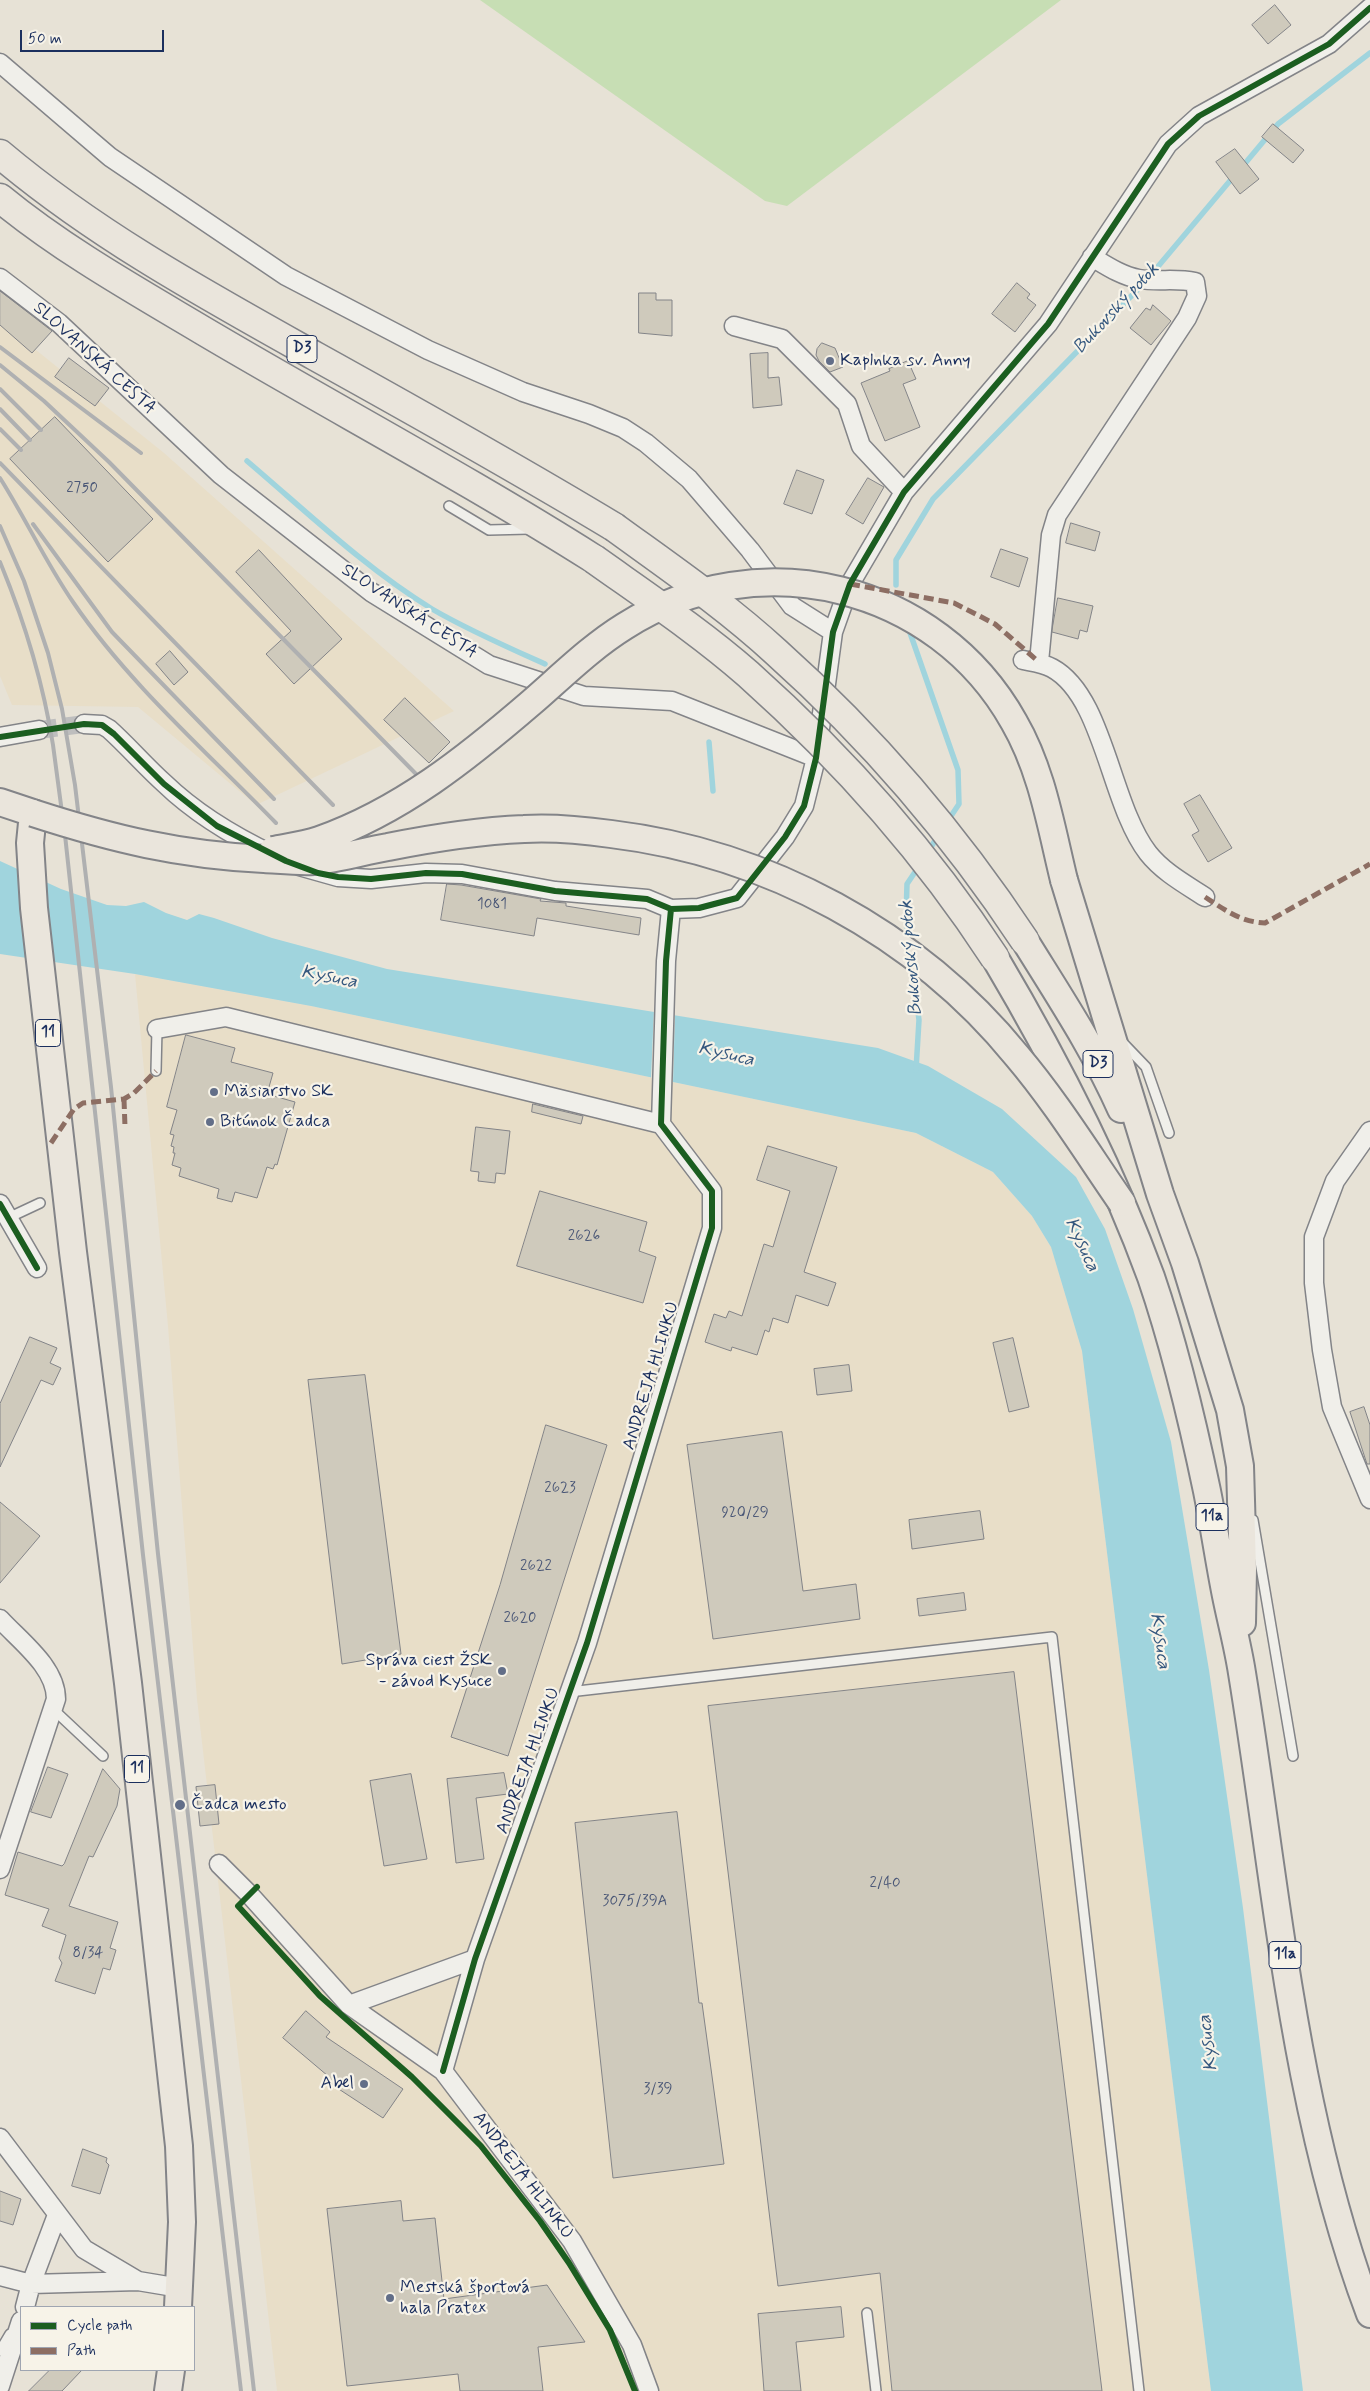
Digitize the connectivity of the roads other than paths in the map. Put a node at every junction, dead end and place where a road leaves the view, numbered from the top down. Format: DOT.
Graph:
graph roads {
  1 [pos="1370,8"];
  2 [pos="0,63"];
  3 [pos="0,154"];
  4 [pos="0,198"];
  5 [pos="1092,257"];
  6 [pos="0,278"];
  7 [pos="734,326"];
  8 [pos="904,492"];
  9 [pos="449,506"];
  10 [pos="546,528"];
  11 [pos="833,632"];
  12 [pos="84,724"];
  13 [pos="39,730"];
  14 [pos="0,737"];
  15 [pos="816,758"];
  16 [pos="0,802"];
  17 [pos="33,813"];
  18 [pos="240,858"];
  19 [pos="1205,897"];
  20 [pos="671,910"];
  21 [pos="1025,941"];
  22 [pos="995,958"];
  23 [pos="157,1029"];
  24 [pos="1111,1030"];
  25 [pos="156,1070"];
  26 [pos="661,1124"];
  27 [pos="1370,1131"];
  28 [pos="1169,1133"];
  29 [pos="1160,1194"];
  30 [pos="40,1203"];
  31 [pos="1122,1203"];
  32 [pos="4,1211"];
  33 [pos="37,1268"];
  34 [pos="1230,1410"];
  35 [pos="1370,1499"];
  36 [pos="0,1619"];
  37 [pos="1241,1669"];
  38 [pos="569,1692"];
  39 [pos="54,1710"];
  40 [pos="103,1756"];
  41 [pos="1293,1756"];
  42 [pos="219,1864"];
  43 [pos="0,1869"];
  44 [pos="475,1959"];
  45 [pos="349,2005"];
  46 [pos="443,2071"];
  47 [pos="0,2138"];
  48 [pos="57,2215"];
  49 [pos="0,2276"];
  50 [pos="138,2281"];
  51 [pos="31,2284"];
  52 [pos="179,2298"];
  53 [pos="25,2306"];
  54 [pos="867,2313"];
  55 [pos="1370,2314"];
  56 [pos="20,2321"];
  57 [pos="20,2322"];
  58 [pos="0,2351"];
  59 [pos="171,2371"];
  60 [pos="0,2386"];
  61 [pos="168,2391"];
  62 [pos="649,2391"];
  63 [pos="876,2391"];
  64 [pos="1139,2391"];
  1 -- 5 [label="street"];
  2 -- 11 [label="street"];
  3 -- 21 [label="highway, D3, bridge"];
  4 -- 10 [label="highway, D3"];
  5 -- 8 [label="street"];
  5 -- 19 [label="street"];
  6 -- 15 [label="street, SLOVANSKÁ CESTA"];
  7 -- 8 [label="street"];
  8 -- 11 [label="street"];
  9 -- 10 [label="lane"];
  10 -- 22 [label="highway, D3, bridge"];
  11 -- 15 [label="street"];
  12 -- 20 [label="street"];
  13 -- 14 [label="street"];
  15 -- 20 [label="street"];
  16 -- 17 [label="main road"];
  17 -- 18 [label="main road, bridge"];
  17 -- 52 [label="main road, 11"];
  18 -- 24 [label="main road, bridge"];
  18 -- 31 [label="main road, bridge"];
  20 -- 26 [label="street"];
  21 -- 29 [label="main road, D3"];
  22 -- 31 [label="main road, D3, bridge"];
  23 -- 25 [label="lane"];
  23 -- 26 [label="street"];
  24 -- 28 [label="lane"];
  24 -- 29 [label="main road"];
  26 -- 38 [label="street, ANDREJA HLINKU"];
  27 -- 35 [label="street"];
  29 -- 34 [label="main road, 11a"];
  30 -- 32 [label="lane"];
  31 -- 37 [label="main road, 11a"];
  32 -- 33 [label="street"];
  34 -- 37 [label="main road, 11a"];
  34 -- 41 [label="lane"];
  36 -- 39 [label="street"];
  37 -- 55 [label="main road, 11a"];
  38 -- 44 [label="street, ANDREJA HLINKU"];
  38 -- 64 [label="lane"];
  39 -- 40 [label="lane"];
  39 -- 43 [label="street"];
  42 -- 45 [label="street, ANDREJA HLINKU"];
  44 -- 45 [label="street"];
  44 -- 46 [label="street, ANDREJA HLINKU"];
  45 -- 46 [label="street, ANDREJA HLINKU"];
  46 -- 62 [label="street, ANDREJA HLINKU"];
  47 -- 48 [label="street"];
  48 -- 50 [label="street"];
  48 -- 51 [label="street"];
  49 -- 51 [label="street"];
  50 -- 51 [label="street"];
  50 -- 52 [label="street"];
  51 -- 53 [label="street"];
  54 -- 63 [label="lane"];
  56 -- 58 [label="lane"];
  57 -- 60 [label="street"];
  59 -- 61 [label="main road"];
}
